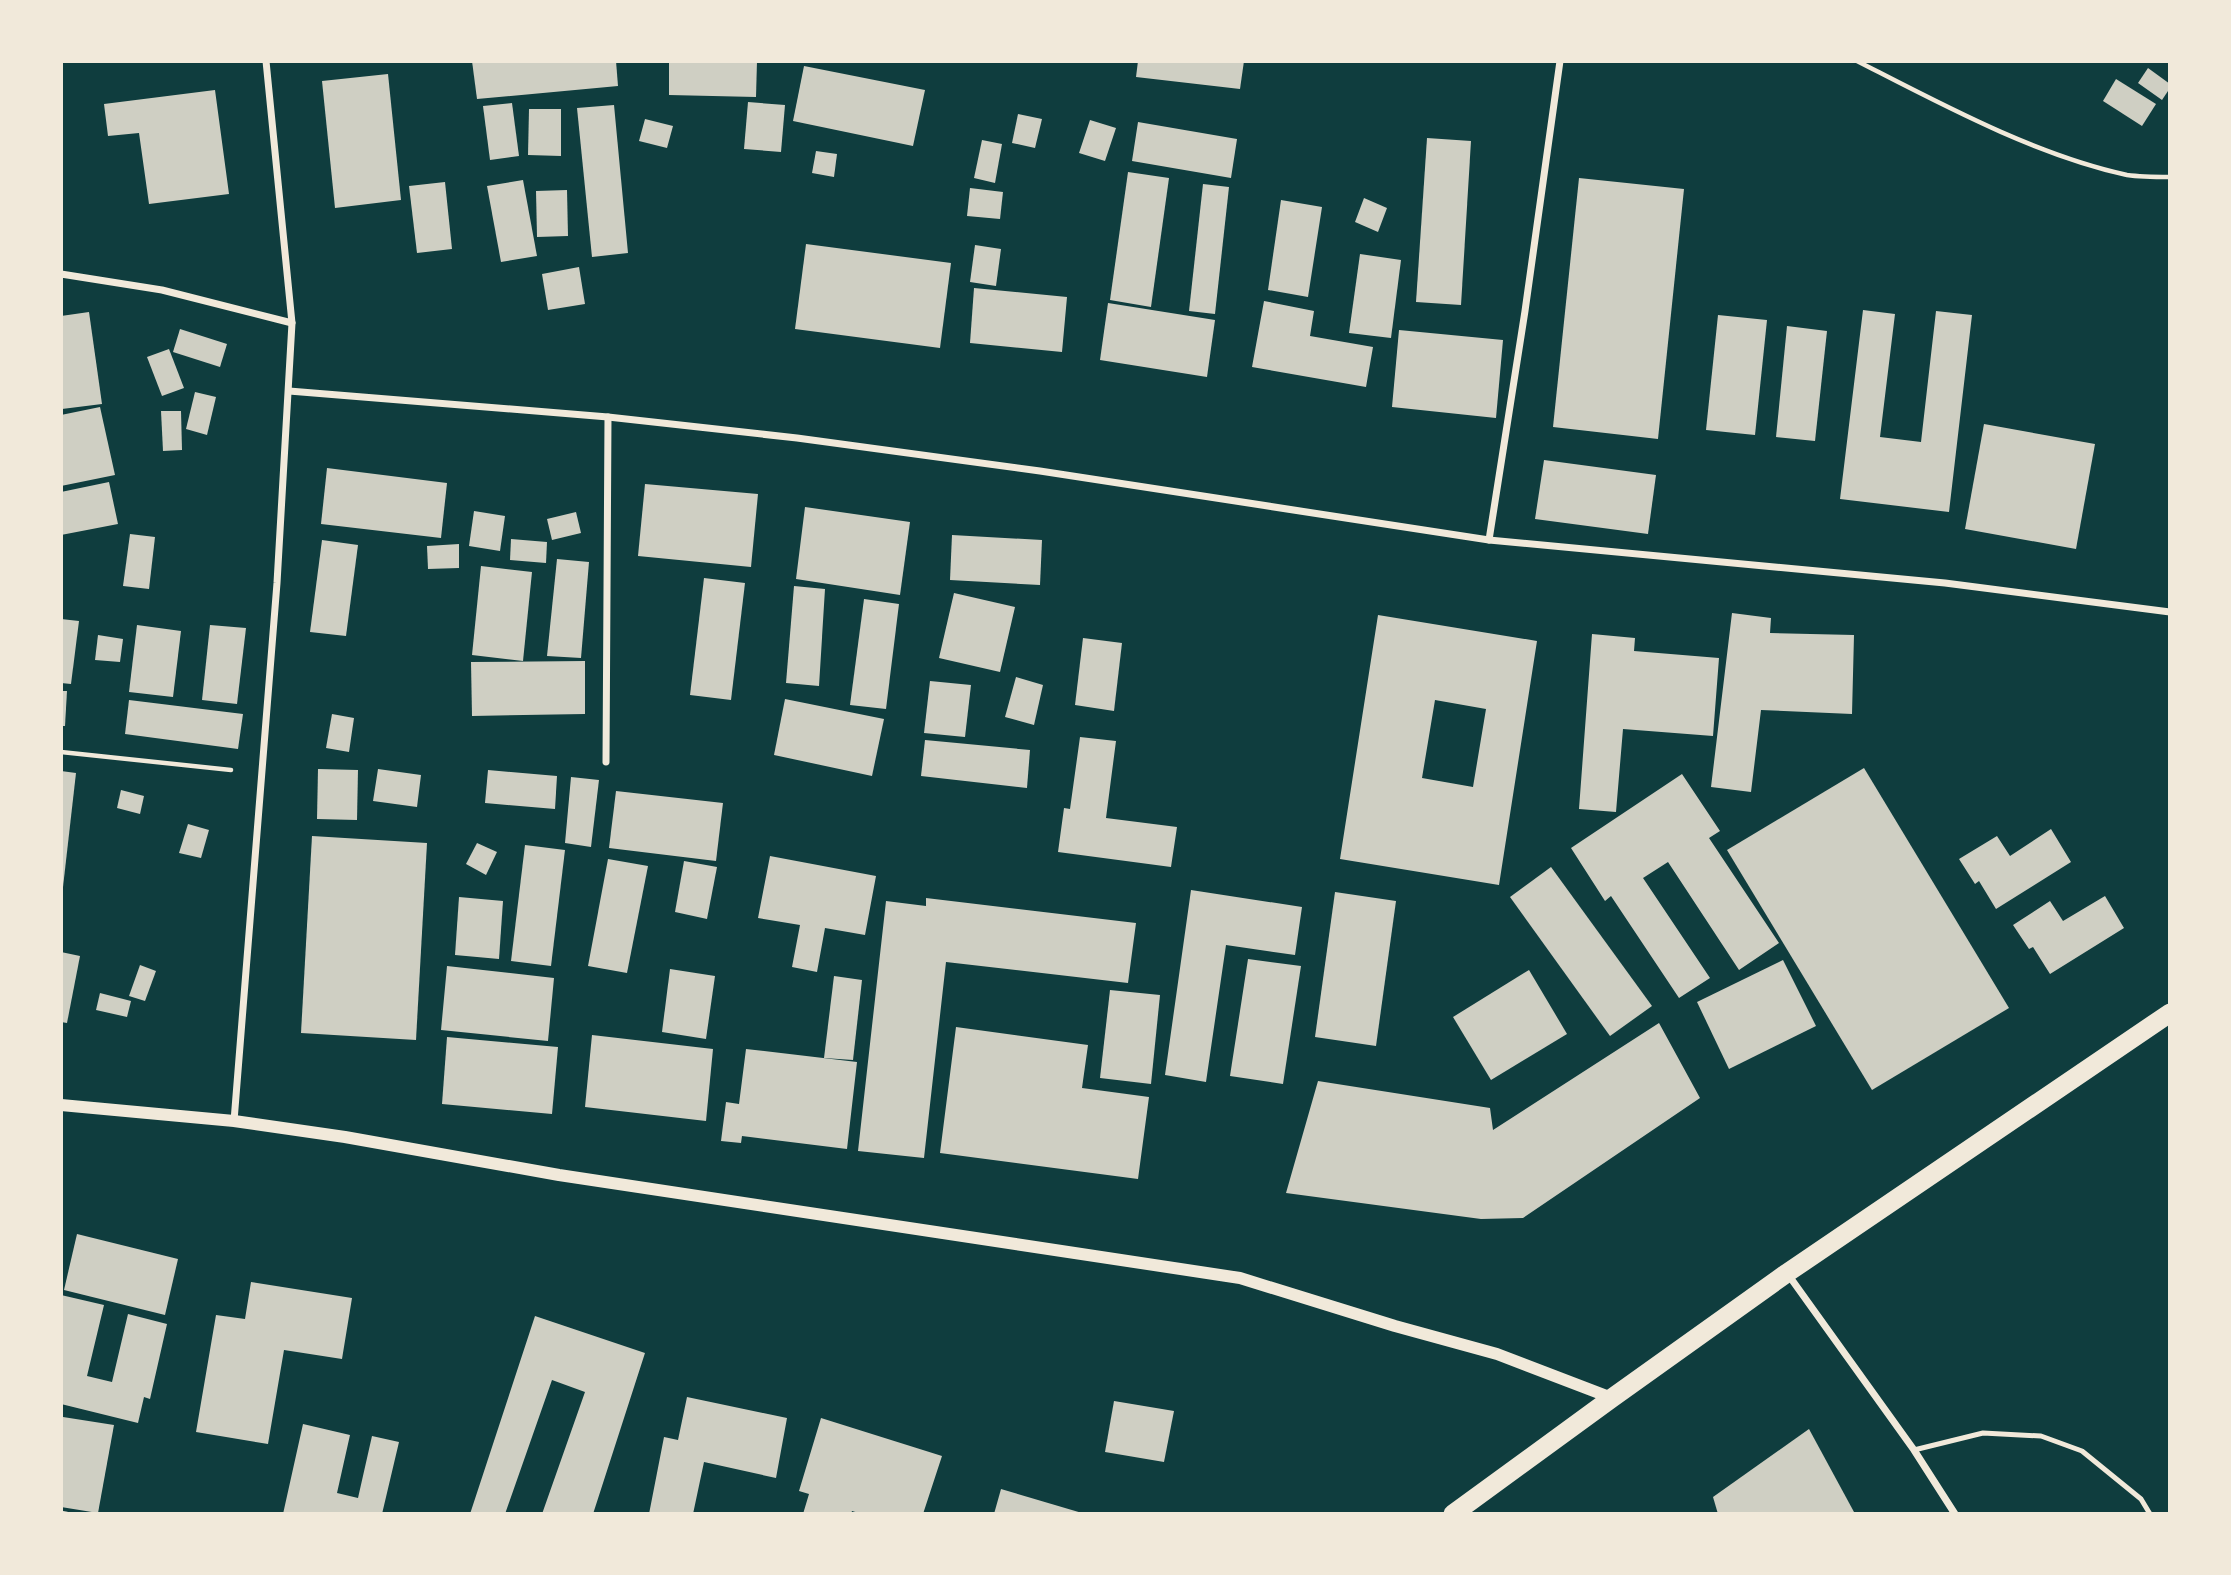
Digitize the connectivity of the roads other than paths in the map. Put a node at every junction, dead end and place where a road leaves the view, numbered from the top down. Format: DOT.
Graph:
graph roads {
  1 [pos="266,61"];
  2 [pos="1560,61"];
  3 [pos="61,274"];
  4 [pos="292,323"];
  5 [pos="289,391"];
  6 [pos="608,417"];
  7 [pos="1489,540"];
  8 [pos="2170,612"];
  9 [pos="606,762"];
  10 [pos="2170,1013"];
  11 [pos="61,1105"];
  12 [pos="234,1121"];
  13 [pos="1787,1273"];
  14 [pos="1612,1398"];
  15 [pos="1914,1450"];
  16 [pos="1453,1514"];
  17 [pos="1955,1514"];
  18 [pos="2150,1514"];
  1 -- 4 [label="street"];
  2 -- 7 [label="street"];
  3 -- 4 [label="street"];
  4 -- 5 [label="street"];
  5 -- 6 [label="street"];
  5 -- 12 [label="street"];
  6 -- 7 [label="street"];
  6 -- 9 [label="street"];
  7 -- 8 [label="street"];
  10 -- 13 [label="highway"];
  11 -- 12 [label="street"];
  12 -- 14 [label="street"];
  13 -- 14 [label="highway"];
  13 -- 15 [label="street"];
  14 -- 16 [label="highway"];
  15 -- 17 [label="street"];
  15 -- 18 [label="lane"];
}
